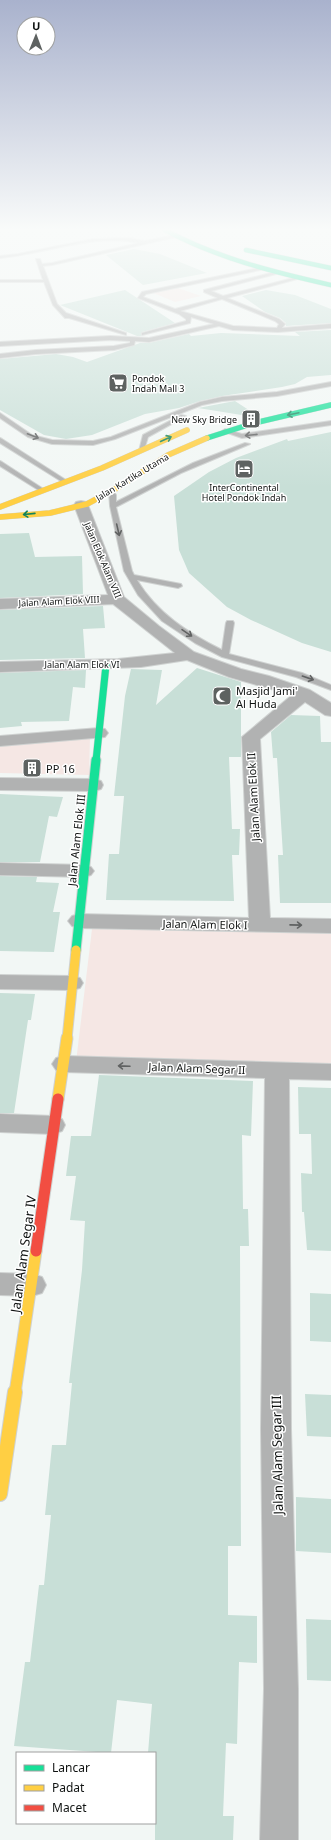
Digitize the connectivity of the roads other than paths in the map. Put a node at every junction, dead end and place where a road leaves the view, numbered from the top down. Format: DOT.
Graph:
graph roads {
  1 [pos="65,316"];
  2 [pos="68,316"];
  3 [pos="186,316"];
  4 [pos="194,316"];
  5 [pos="268,316"];
  6 [pos="220,324"];
  7 [pos="331,326"];
  8 [pos="89,330"];
  9 [pos="278,330"];
  10 [pos="96,332"];
  11 [pos="110,338"];
  12 [pos="133,340"];
  13 [pos="52,342"];
  14 [pos="0,344"];
  15 [pos="54,351"];
  16 [pos="0,356"];
  17 [pos="331,384"];
  18 [pos="200,404"];
  19 [pos="331,406"];
  20 [pos="0,415"];
  21 [pos="331,423"];
  22 [pos="198,426"];
  23 [pos="225,431"];
  24 [pos="0,440"];
  25 [pos="247,444"];
  26 [pos="142,450"];
  27 [pos="123,459"];
  28 [pos="0,463"];
  29 [pos="148,467"];
  30 [pos="102,468"];
  31 [pos="124,474"];
  32 [pos="66,482"];
  33 [pos="81,486"];
  34 [pos="42,490"];
  35 [pos="111,492"];
  36 [pos="35,501"];
  37 [pos="81,505"];
  38 [pos="113,506"];
  39 [pos="0,507"];
  40 [pos="56,511"];
  41 [pos="0,516"];
  42 [pos="131,577"];
  43 [pos="178,586"];
  44 [pos="117,599"];
  45 [pos="0,604"];
  46 [pos="230,622"];
  47 [pos="188,655"];
  48 [pos="225,655"];
  49 [pos="106,665"];
  50 [pos="0,667"];
  51 [pos="331,688"];
  52 [pos="304,694"];
  53 [pos="331,711"];
  54 [pos="99,733"];
  55 [pos="0,741"];
  56 [pos="0,784"];
  57 [pos="94,785"];
  58 [pos="0,869"];
  59 [pos="84,871"];
  60 [pos="79,921"];
  61 [pos="260,925"];
  62 [pos="331,926"];
  63 [pos="0,982"];
  64 [pos="72,983"];
  65 [pos="68,1018"];
  66 [pos="64,1064"];
  67 [pos="277,1070"];
  68 [pos="331,1072"];
  69 [pos="0,1123"];
  70 [pos="53,1125"];
  71 [pos="0,1284"];
  72 [pos="32,1285"];
  73 [pos="0,1492"];
  74 [pos="279,1840"];
  1 -- 8 [label="lane"];
  2 -- 3 [label="lane"];
  4 -- 6 [label="lane"];
  5 -- 9 [label="lane"];
  6 -- 9 [label="lane"];
  6 -- 12 [label="lane"];
  7 -- 9 [label="lane"];
  10 -- 11 [label="lane"];
  11 -- 12 [label="lane"];
  11 -- 13 [label="lane"];
  12 -- 15 [label="lane"];
  13 -- 14 [label="lane"];
  13 -- 15 [label="lane"];
  15 -- 16 [label="lane"];
  17 -- 18 [label="lane"];
  20 -- 18 [label="lane, one-way"];
  18 -- 26 [label="lane"];
  19 -- 23 [label="main road, Jalan Kartika Utama, one-way"];
  21 -- 23 [label="lane, one-way"];
  26 -- 22 [label="main road, Jalan Kartika Utama, one-way"];
  23 -- 29 [label="main road, Jalan Kartika Utama"];
  24 -- 32 [label="lane"];
  25 -- 38 [label="lane"];
  26 -- 27 [label="main road, Jalan Kartika Utama"];
  27 -- 29 [label="main road"];
  27 -- 30 [label="main road, Jalan Kartika Utama"];
  28 -- 34 [label="lane"];
  29 -- 31 [label="main road, Jalan Kartika Utama"];
  30 -- 31 [label="main road"];
  30 -- 32 [label="main road, Jalan Kartika Utama"];
  31 -- 35 [label="main road, Jalan Kartika Utama"];
  32 -- 33 [label="main road"];
  32 -- 34 [label="main road, Jalan Kartika Utama"];
  34 -- 36 [label="main road, Jalan Kartika Utama"];
  35 -- 37 [label="main road, Jalan Kartika Utama"];
  35 -- 38 [label="lane"];
  36 -- 39 [label="main road, Jalan Kartika Utama"];
  36 -- 40 [label="main road"];
  37 -- 40 [label="main road, Jalan Kartika Utama"];
  37 -- 44 [label="street, Jalan Elok Alam VIII"];
  38 -- 42 [label="lane, one-way"];
  40 -- 41 [label="main road, Jalan Kartika Utama, one-way"];
  42 -- 43 [label="lane"];
  42 -- 48 [label="lane, one-way"];
  44 -- 45 [label="street, Jalan Alam Elok VIII"];
  44 -- 47 [label="street, Jalan Elok Alam VIII"];
  46 -- 48 [label="lane"];
  47 -- 49 [label="street, Jalan Alam Elok VI"];
  47 -- 52 [label="street"];
  48 -- 51 [label="lane, one-way"];
  49 -- 50 [label="street, Jalan Alam Elok VI"];
  49 -- 54 [label="main road, Jalan Alam Elok III"];
  52 -- 53 [label="street"];
  52 -- 61 [label="street, Jalan Alam Elok II"];
  54 -- 55 [label="street"];
  54 -- 57 [label="main road, Jalan Alam Elok III"];
  56 -- 57 [label="street"];
  57 -- 59 [label="main road, Jalan Alam Elok III"];
  58 -- 59 [label="street"];
  59 -- 60 [label="main road, Jalan Alam Elok III"];
  60 -- 61 [label="street, Jalan Alam Elok I"];
  60 -- 64 [label="main road, Jalan Alam Elok III"];
  61 -- 62 [label="street, Jalan Alam Elok I, one-way"];
  63 -- 64 [label="street"];
  64 -- 65 [label="main road, Jalan Alam Elok III"];
  65 -- 66 [label="main road, Jalan Alam Segar IV"];
  67 -- 66 [label="street, Jalan Alam Segar II, one-way"];
  66 -- 70 [label="main road, Jalan Alam Segar IV"];
  67 -- 68 [label="street, Jalan Alam Segar II"];
  67 -- 74 [label="street, Jalan Alam Segar III"];
  69 -- 70 [label="street"];
  70 -- 72 [label="main road, Jalan Alam Segar IV"];
  71 -- 72 [label="street"];
  72 -- 73 [label="main road, Jalan Alam Segar IV"];
}
